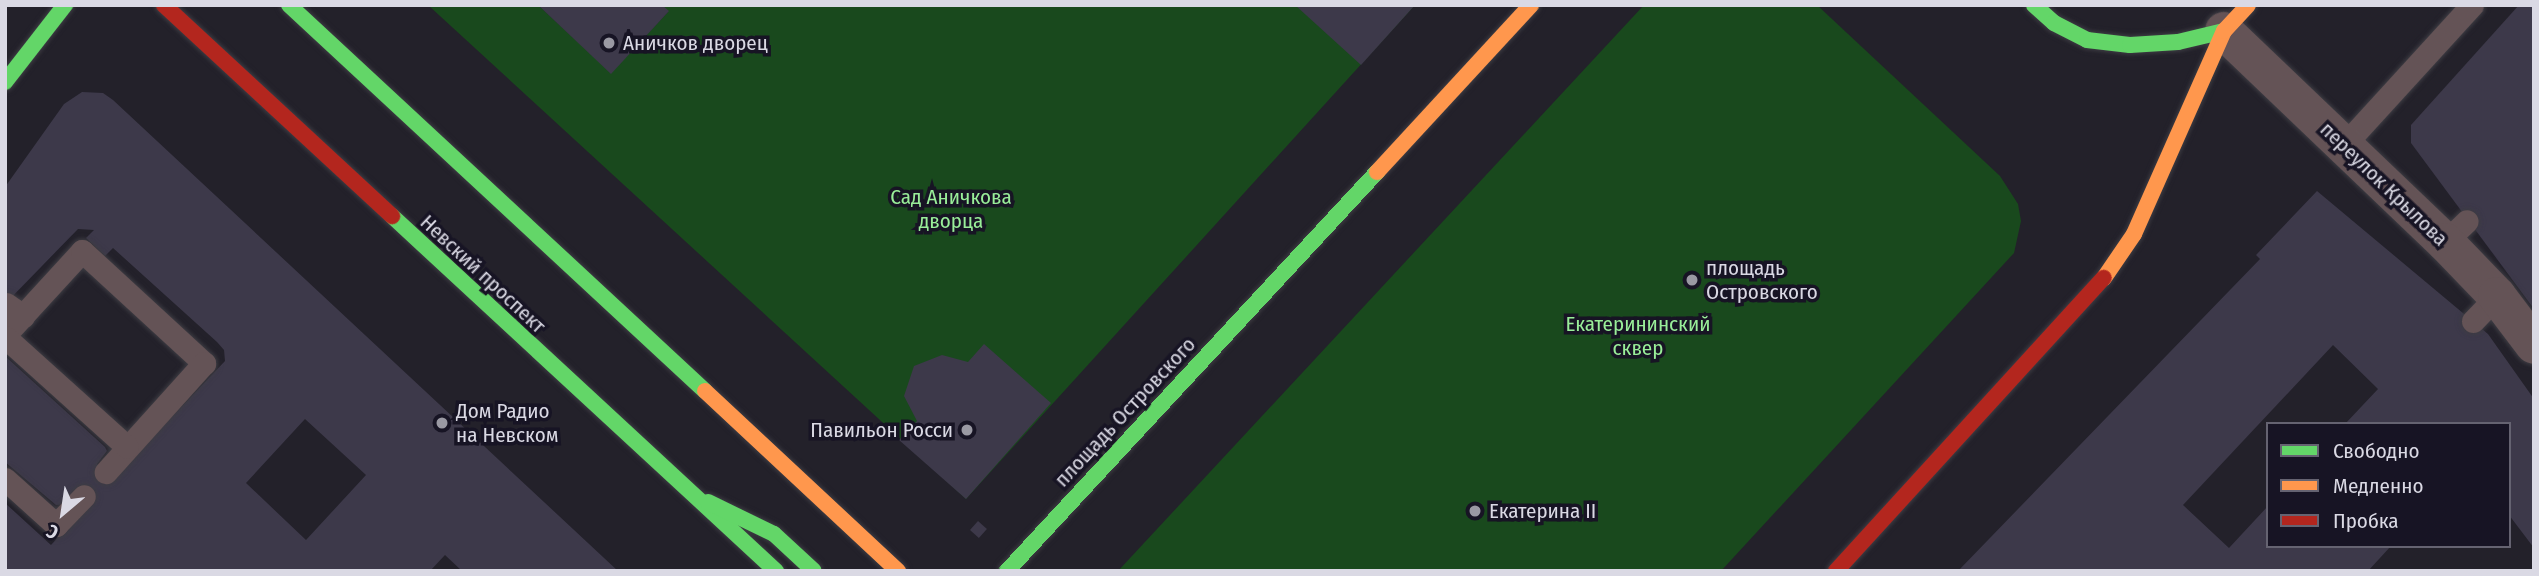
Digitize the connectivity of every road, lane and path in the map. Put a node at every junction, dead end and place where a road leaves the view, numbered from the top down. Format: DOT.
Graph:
graph roads {
  1 [pos="65,5"];
  2 [pos="164,5"];
  3 [pos="289,5"];
  4 [pos="1531,5"];
  5 [pos="2034,5"];
  6 [pos="2472,5"];
  7 [pos="2236,18"];
  8 [pos="5,82"];
  9 [pos="2345,144"];
  10 [pos="14,310"];
  11 [pos="5,336"];
  12 [pos="2532,340"];
  13 [pos="127,447"];
  14 [pos="106,472"];
  15 [pos="5,479"];
  16 [pos="84,496"];
  17 [pos="697,496"];
  18 [pos="776,571"];
  19 [pos="814,571"];
  20 [pos="898,571"];
  21 [pos="1007,571"];
  22 [pos="1836,571"];
  1 -- 8 [label="street"];
  2 -- 17 [label="street, Невский проспект"];
  3 -- 20 [label="street"];
  4 -- 21 [label="street, площадь Островского"];
  5 -- 7 [label="street"];
  6 -- 9 [label="lane"];
  7 -- 9 [label="street, переулок Крылова"];
  7 -- 22 [label="street"];
  9 -- 12 [label="street, переулок Крылова"];
  10 -- 11 [label="lane"];
  10 -- 13 [label="lane"];
  11 -- 13 [label="lane"];
  13 -- 14 [label="lane"];
  15 -- 16 [label="lane"];
  17 -- 18 [label="street, Невский проспект"];
  17 -- 19 [label="street"];
}
